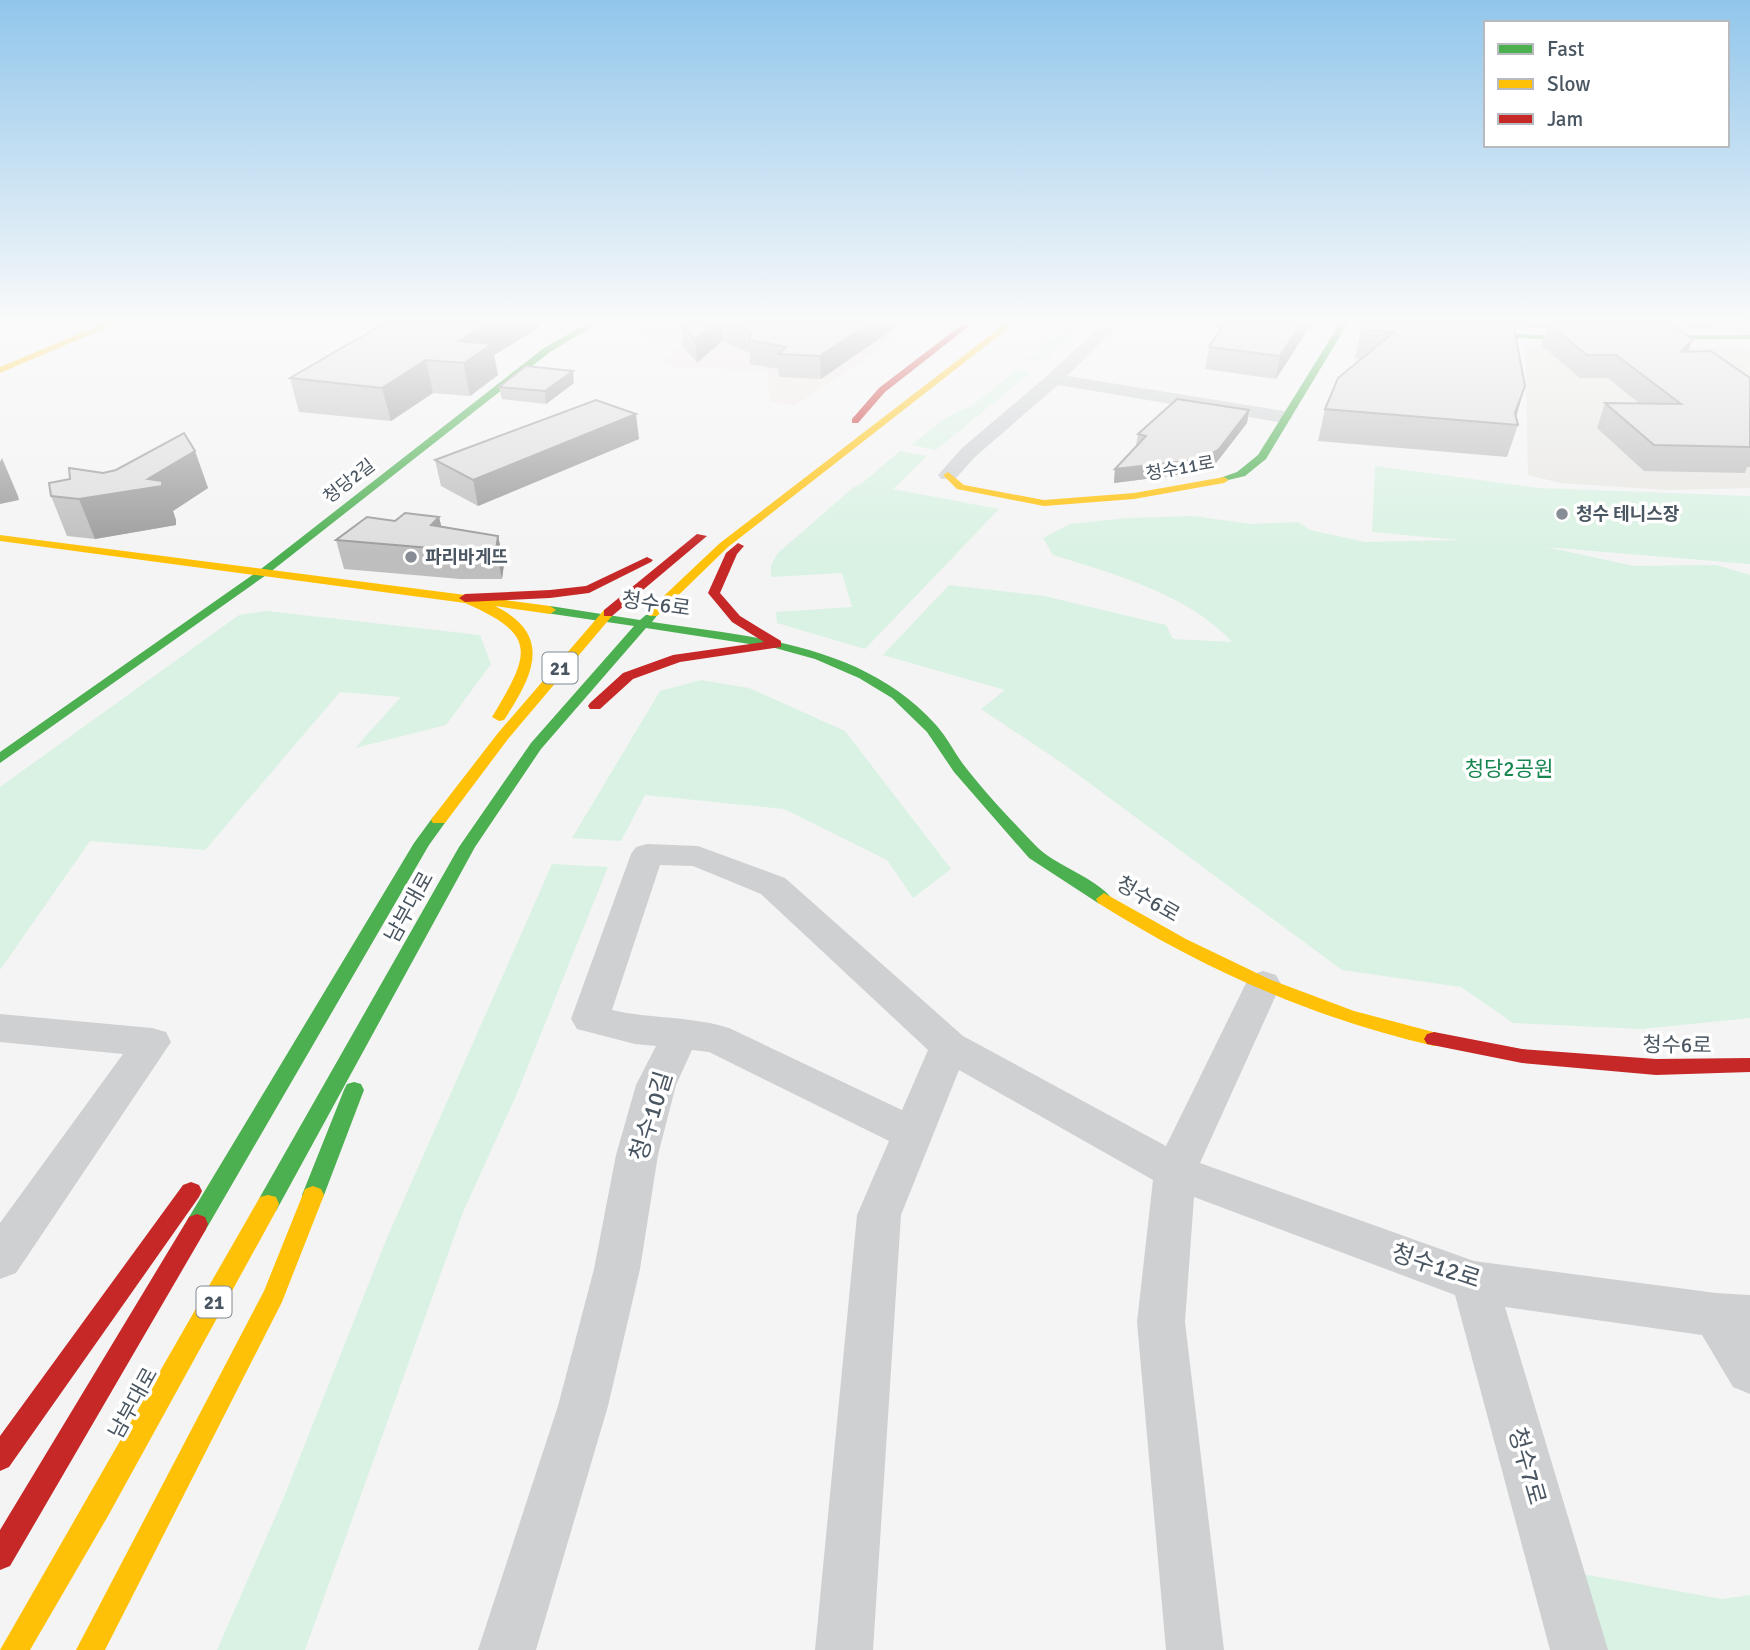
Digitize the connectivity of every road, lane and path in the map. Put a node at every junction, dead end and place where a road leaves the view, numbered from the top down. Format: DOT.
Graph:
graph roads {
  1 [pos="483,400"];
  2 [pos="874,400"];
  3 [pos="883,400"];
  4 [pos="929,400"];
  5 [pos="1030,400"];
  6 [pos="1181,400"];
  7 [pos="1294,400"];
  8 [pos="1284,417"];
  9 [pos="948,475"];
  10 [pos="768,512"];
  11 [pos="0,538"];
  12 [pos="265,571"];
  13 [pos="465,598"];
  14 [pos="602,618"];
  15 [pos="643,623"];
  16 [pos="776,644"];
  17 [pos="0,759"];
  18 [pos="463,789"];
  19 [pos="503,791"];
  20 [pos="409,951"];
  21 [pos="1263,984"];
  22 [pos="339,985"];
  23 [pos="0,1028"];
  24 [pos="680,1037"];
  25 [pos="949,1046"];
  26 [pos="1750,1065"];
  27 [pos="912,1133"];
  28 [pos="226,1142"];
  29 [pos="1175,1172"];
  30 [pos="202,1176"];
  31 [pos="0,1259"];
  32 [pos="1474,1282"];
  33 [pos="1733,1316"];
  34 [pos="1750,1371"];
  35 [pos="0,1458"];
  36 [pos="0,1556"];
  37 [pos="14,1650"];
  38 [pos="90,1650"];
  39 [pos="507,1650"];
  40 [pos="844,1650"];
  41 [pos="1195,1650"];
  42 [pos="1579,1650"];
  1 -- 12 [label="main road, 청당2길"];
  2 -- 3 [label="main road"];
  4 -- 10 [label="main road, 남부대로 / 21"];
  5 -- 9 [label="street"];
  6 -- 8 [label="street"];
  7 -- 8 [label="main road, 청수11로"];
  8 -- 9 [label="main road, 청수11로"];
  10 -- 15 [label="main road, 남부대로 / 21"];
  10 -- 16 [label="main road"];
  11 -- 12 [label="main road"];
  12 -- 13 [label="main road"];
  12 -- 17 [label="main road, 청당2길"];
  13 -- 14 [label="main road"];
  13 -- 14 [label="main road, 남부대로 / 21"];
  13 -- 18 [label="main road"];
  14 -- 15 [label="main road, 청수6로"];
  14 -- 18 [label="main road, 남부대로 / 21"];
  15 -- 16 [label="main road, 청수6로"];
  15 -- 19 [label="main road, 남부대로 / 21"];
  16 -- 19 [label="main road"];
  16 -- 21 [label="main road, 청수6로"];
  18 -- 22 [label="main road, 남부대로 / 21"];
  19 -- 20 [label="main road, 남부대로 / 21"];
  20 -- 37 [label="main road, 남부대로 / 21"];
  20 -- 38 [label="main road"];
  21 -- 26 [label="main road, 청수6로"];
  21 -- 29 [label="street"];
  22 -- 28 [label="main road"];
  22 -- 36 [label="main road, 남부대로 / 21"];
  23 -- 31 [label="street"];
  24 -- 25 [label="street"];
  24 -- 27 [label="street"];
  24 -- 39 [label="street, 청수10길"];
  25 -- 27 [label="street"];
  25 -- 29 [label="street"];
  27 -- 40 [label="street"];
  29 -- 32 [label="street, 청수12로"];
  29 -- 41 [label="street"];
  30 -- 35 [label="main road"];
  32 -- 33 [label="street, 청수12로"];
  32 -- 42 [label="street, 청수7로"];
  33 -- 34 [label="street"];
}
